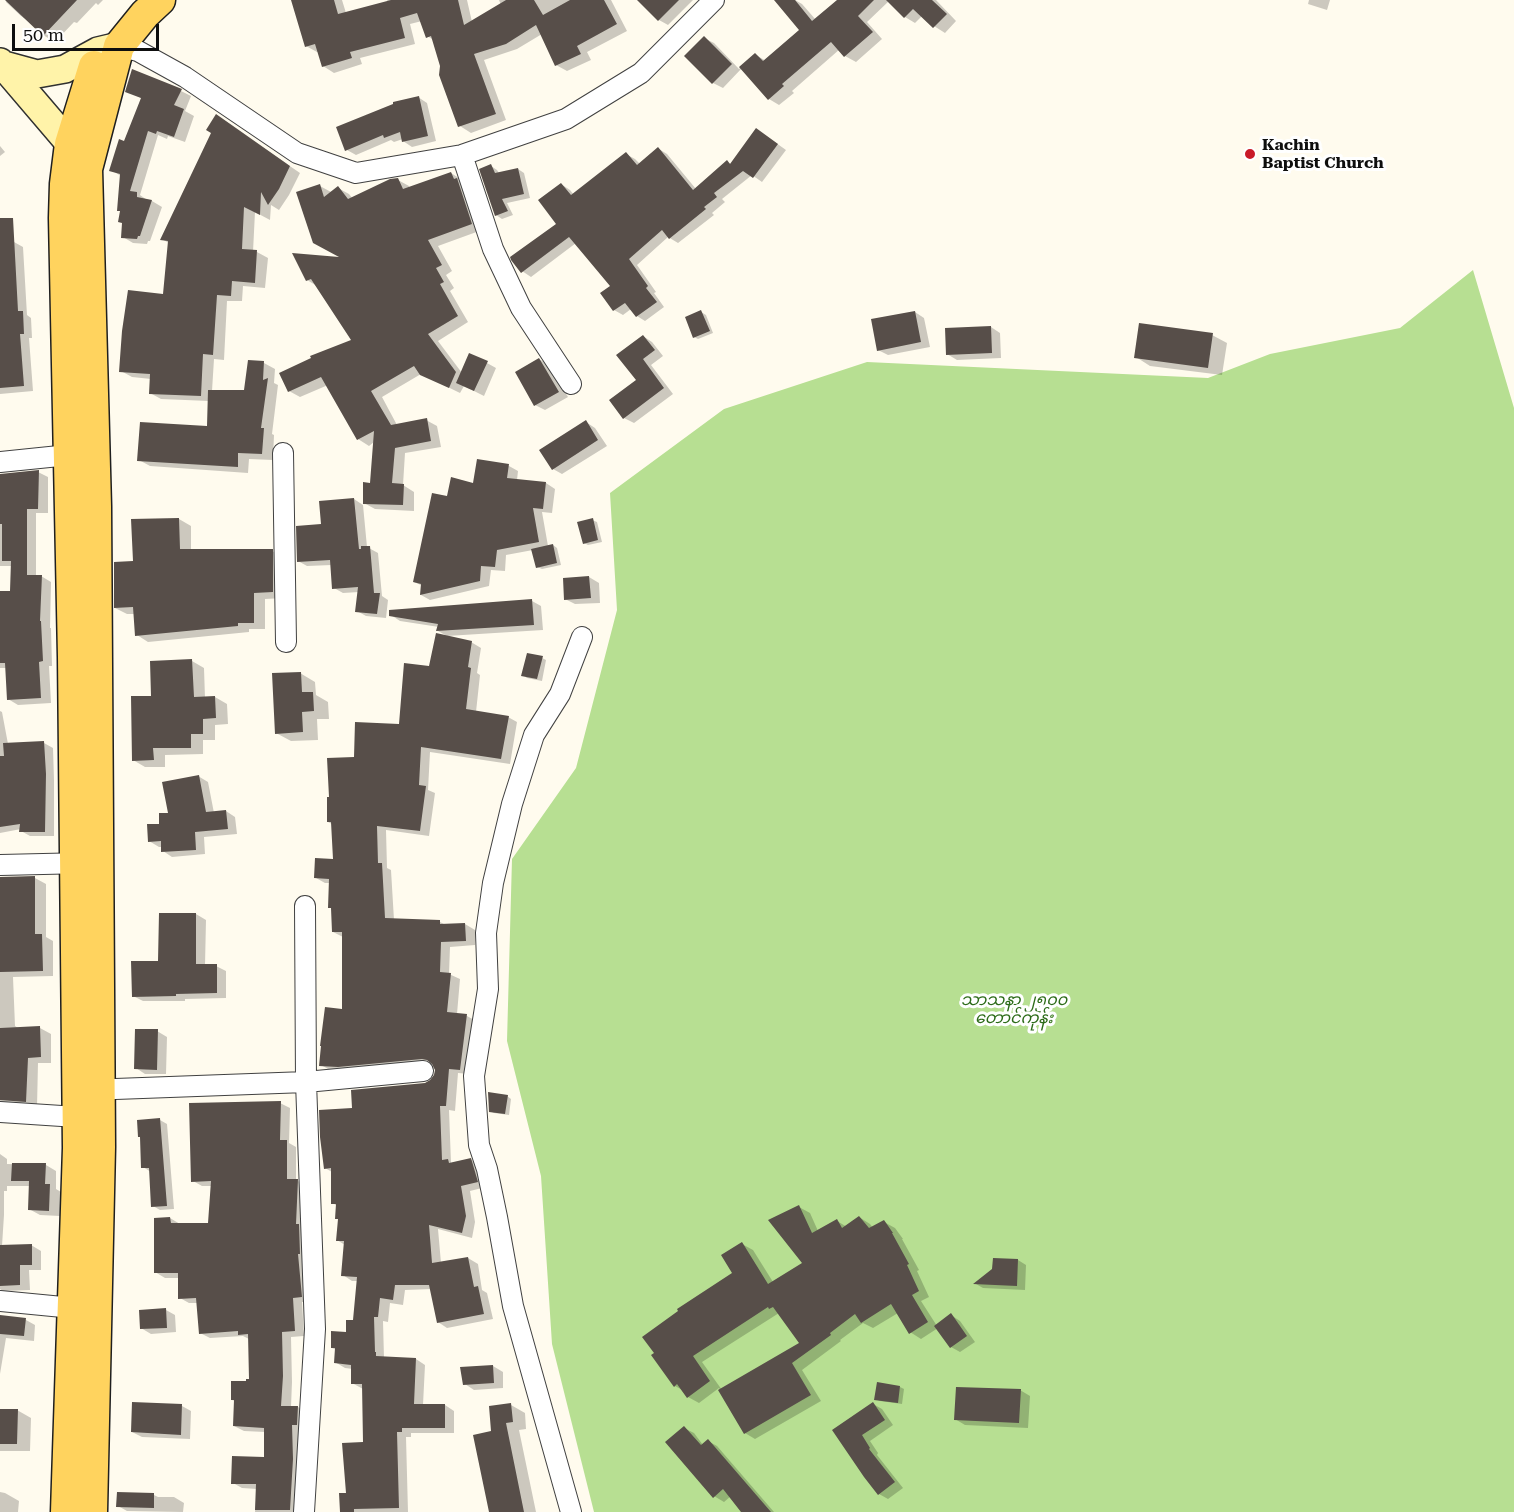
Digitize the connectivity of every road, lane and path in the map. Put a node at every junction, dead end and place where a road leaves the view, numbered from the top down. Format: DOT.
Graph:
graph roads {
  1 [pos="134,0"];
  2 [pos="159,0"];
  3 [pos="714,0"];
  4 [pos="108,49"];
  5 [pos="2,64"];
  6 [pos="70,144"];
  7 [pos="462,155"];
  8 [pos="87,169"];
  9 [pos="571,384"];
  10 [pos="283,453"];
  11 [pos="82,456"];
  12 [pos="0,462"];
  13 [pos="582,637"];
  14 [pos="286,642"];
  15 [pos="87,863"];
  16 [pos="0,865"];
  17 [pos="305,906"];
  18 [pos="423,1071"];
  19 [pos="306,1082"];
  20 [pos="85,1099"];
  21 [pos="0,1112"];
  22 [pos="0,1301"];
  23 [pos="73,1308"];
  24 [pos="66,1512"];
  25 [pos="92,1512"];
  26 [pos="304,1512"];
  27 [pos="571,1512"];
  1 -- 4 [label="main road"];
  2 -- 4 [label="main road"];
  3 -- 7 [label="street"];
  4 -- 5 [label="main road"];
  4 -- 6 [label="main road"];
  4 -- 7 [label="street"];
  4 -- 8 [label="main road"];
  5 -- 6 [label="main road"];
  6 -- 8 [label="main road"];
  6 -- 11 [label="main road"];
  7 -- 9 [label="street"];
  8 -- 11 [label="main road"];
  10 -- 14 [label="street"];
  11 -- 12 [label="street"];
  11 -- 15 [label="main road"];
  13 -- 27 [label="street"];
  15 -- 16 [label="street"];
  15 -- 20 [label="main road"];
  17 -- 19 [label="street"];
  18 -- 19 [label="street"];
  19 -- 20 [label="street"];
  19 -- 26 [label="street"];
  20 -- 21 [label="street"];
  20 -- 23 [label="main road"];
  20 -- 25 [label="main road"];
  22 -- 23 [label="street"];
  23 -- 24 [label="main road"];
}
